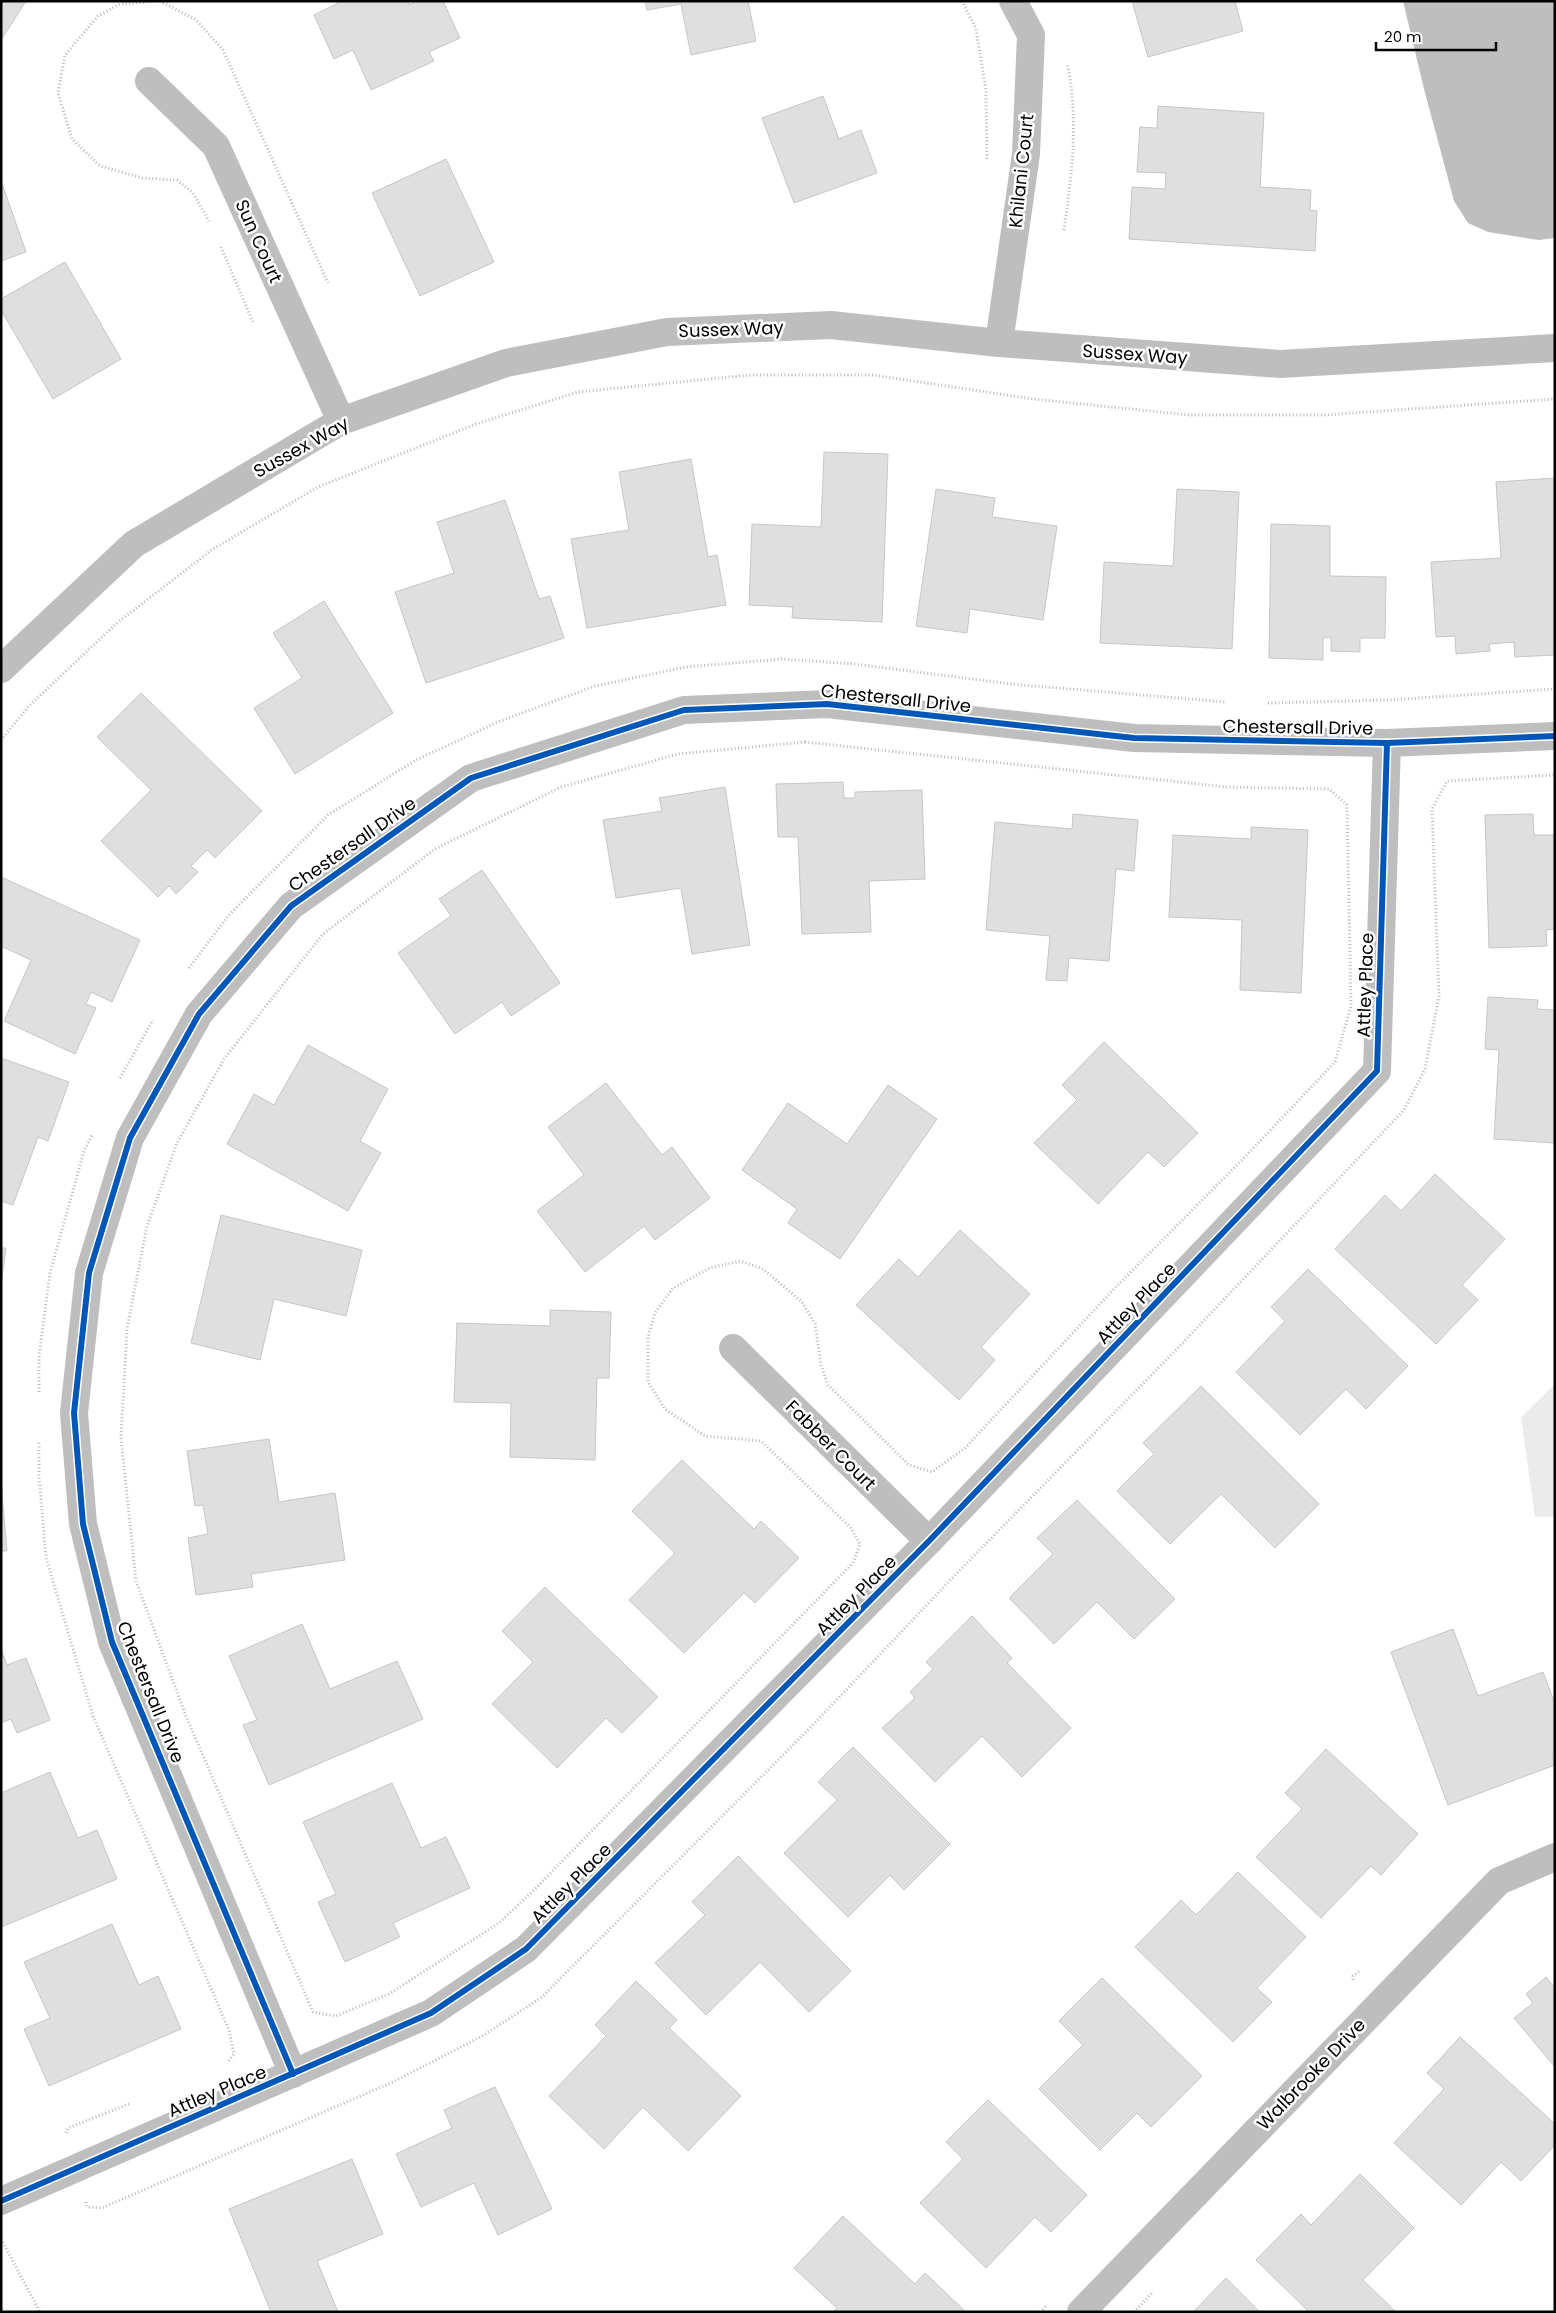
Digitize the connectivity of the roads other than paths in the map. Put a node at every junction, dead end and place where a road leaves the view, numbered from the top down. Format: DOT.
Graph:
graph roads {
  1 [pos="1013,1"];
  2 [pos="149,81"];
  3 [pos="999,343"];
  4 [pos="1555,348"];
  5 [pos="341,422"];
  6 [pos="1,669"];
  7 [pos="1555,736"];
  8 [pos="1387,743"];
  9 [pos="733,1348"];
  10 [pos="929,1542"];
  11 [pos="1555,1857"];
  12 [pos="294,2074"];
  13 [pos="1,2201"];
  14 [pos="1081,2312"];
  1 -- 3 [label="street, Khilani Court"];
  2 -- 5 [label="street, Sun Court"];
  3 -- 4 [label="street, Sussex Way"];
  3 -- 5 [label="street, Sussex Way"];
  5 -- 6 [label="street, Sussex Way"];
  7 -- 8 [label="street, Chestersall Drive"];
  8 -- 10 [label="street, Attley Place"];
  8 -- 12 [label="street, Chestersall Drive"];
  9 -- 10 [label="street, Fabber Court"];
  10 -- 12 [label="street, Attley Place"];
  11 -- 14 [label="street, Walbrooke Drive"];
  12 -- 13 [label="street, Attley Place"];
}
